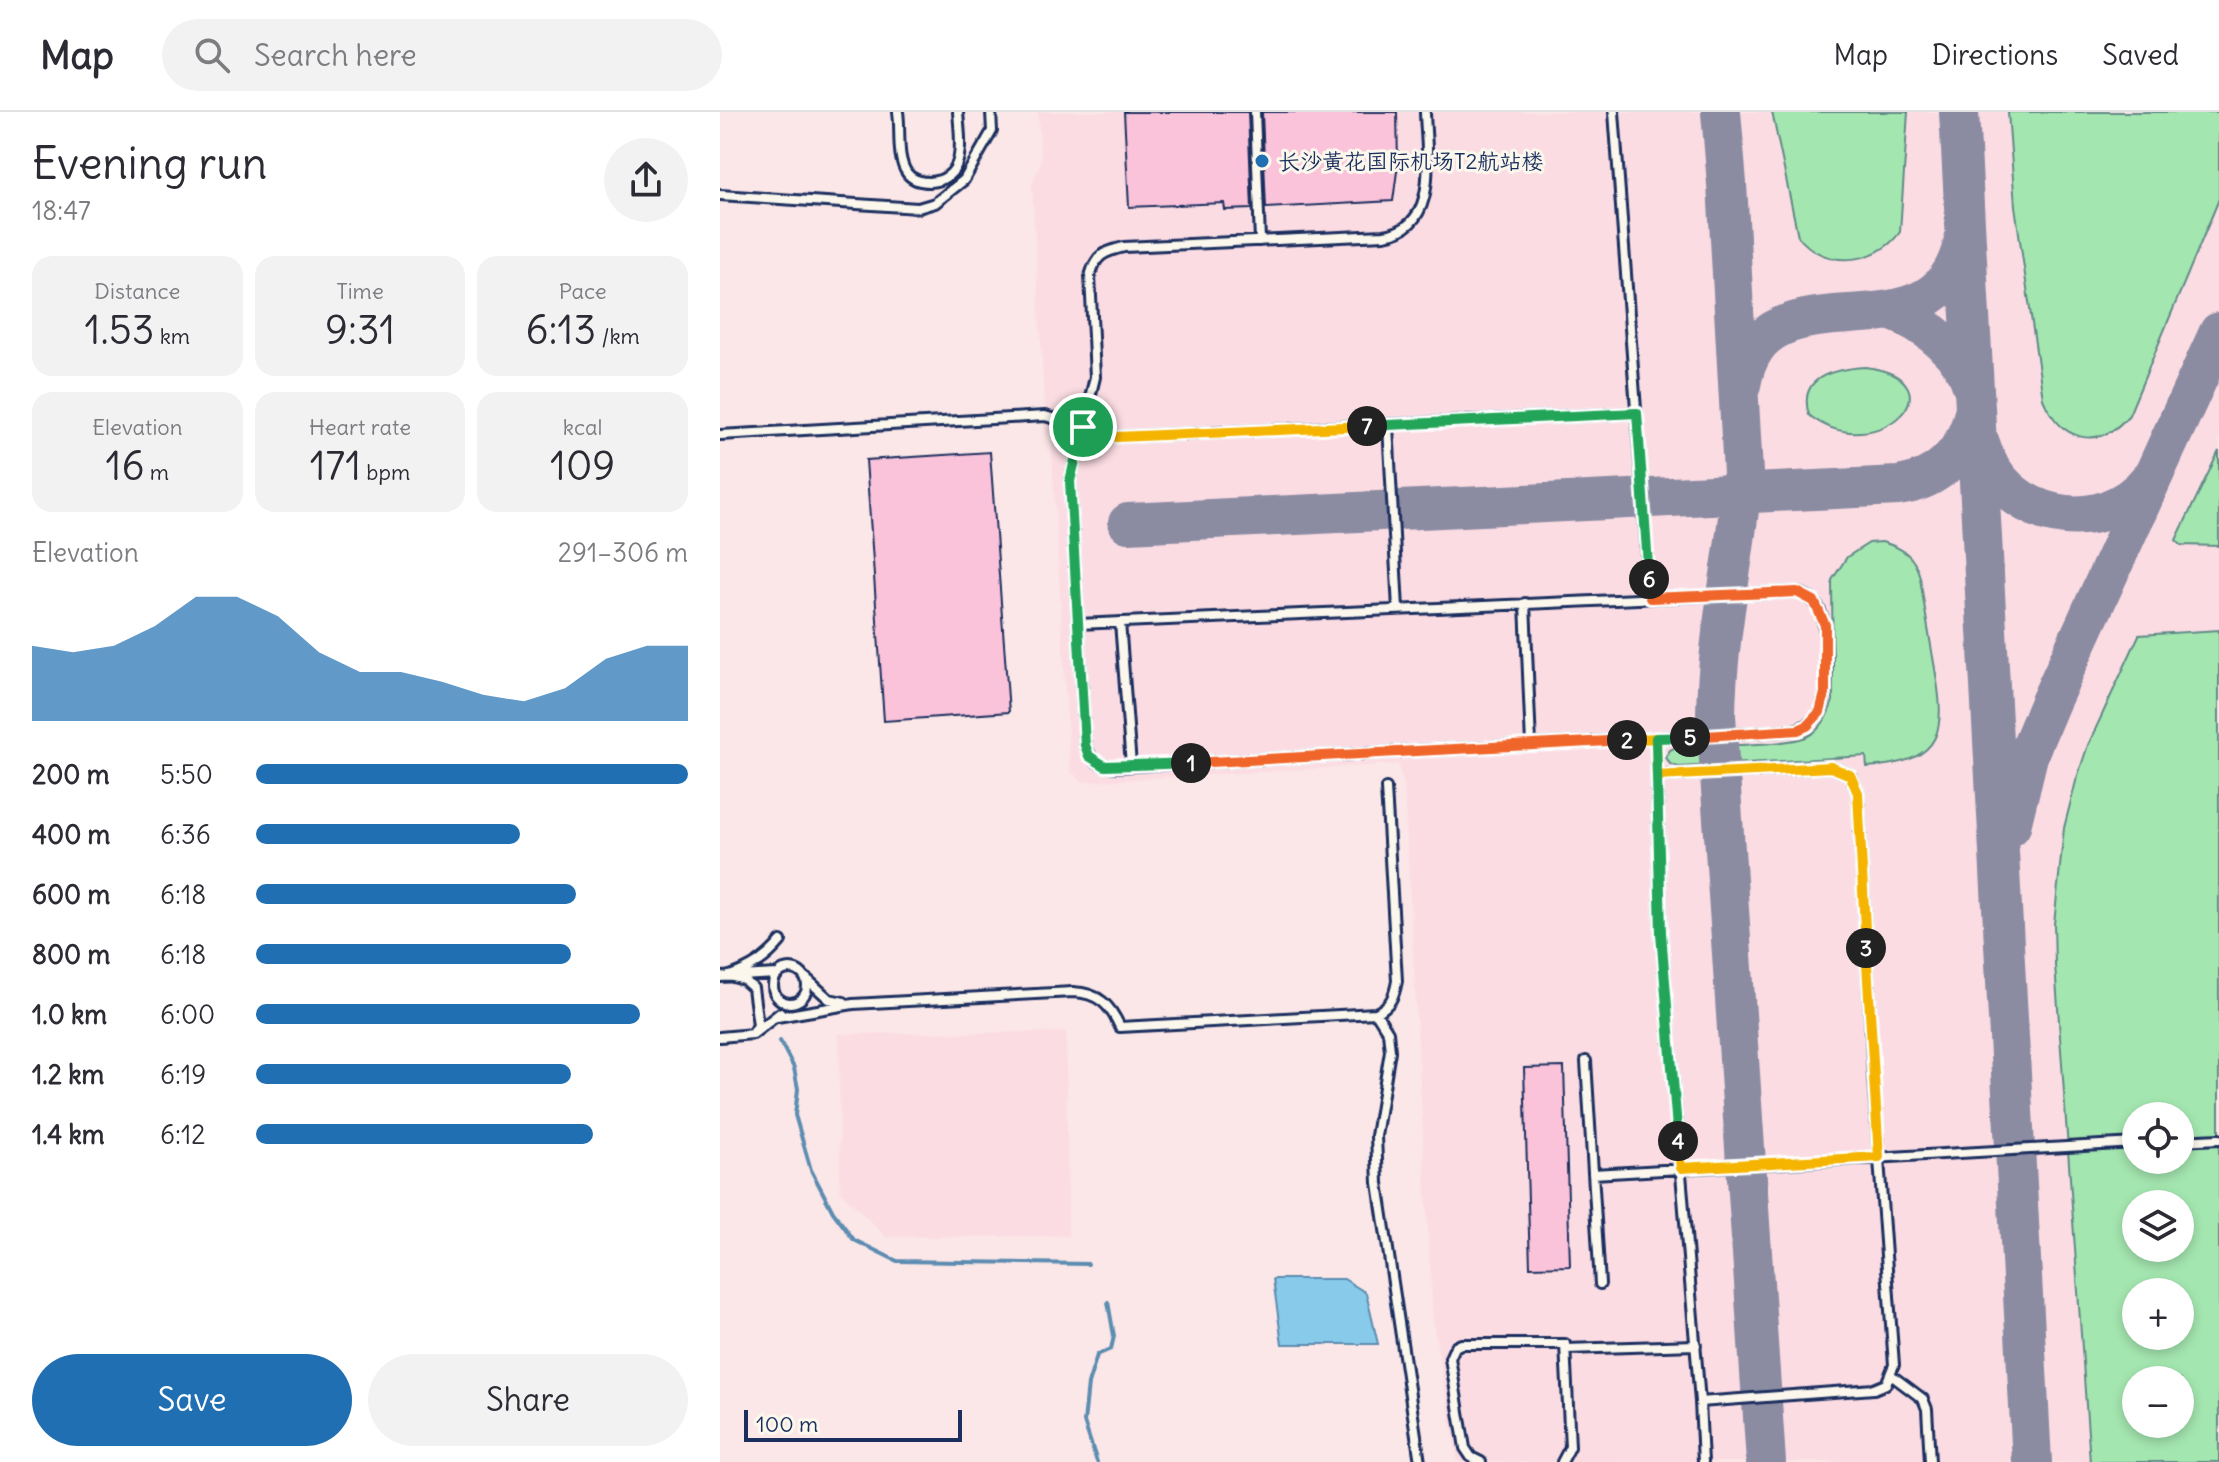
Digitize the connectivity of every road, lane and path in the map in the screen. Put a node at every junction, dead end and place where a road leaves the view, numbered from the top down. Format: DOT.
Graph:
graph roads {
  1 [pos="898,112"];
  2 [pos="958,112"];
  3 [pos="991,112"];
  4 [pos="1255,112"];
  5 [pos="1425,112"];
  6 [pos="1614,112"];
  7 [pos="720,195"];
  8 [pos="1260,241"];
  9 [pos="1637,413"];
  10 [pos="1388,425"];
  11 [pos="1083,427"];
  12 [pos="720,435"];
  13 [pos="1650,598"];
  14 [pos="1525,603"];
  15 [pos="1398,609"];
  16 [pos="1120,622"];
  17 [pos="1078,624"];
  18 [pos="1656,738"];
  19 [pos="1531,745"];
  20 [pos="1131,766"];
  21 [pos="1657,776"];
  22 [pos="1386,788"];
  23 [pos="781,941"];
  24 [pos="778,974"];
  25 [pos="803,975"];
  26 [pos="724,976"];
  27 [pos="790,1004"];
  28 [pos="853,1004"];
  29 [pos="806,1011"];
  30 [pos="1376,1013"];
  31 [pos="777,1017"];
  32 [pos="753,1034"];
  33 [pos="720,1037"];
  34 [pos="1586,1061"];
  35 [pos="2219,1139"];
  36 [pos="2194,1140"];
  37 [pos="2122,1144"];
  38 [pos="1879,1157"];
  39 [pos="1681,1168"];
  40 [pos="1593,1174"];
  41 [pos="1600,1284"];
  42 [pos="1696,1345"];
  43 [pos="1566,1349"];
  44 [pos="1891,1375"];
  45 [pos="1700,1402"];
  46 [pos="1420,1462"];
  47 [pos="1481,1462"];
  48 [pos="1562,1462"];
  49 [pos="1703,1462"];
  50 [pos="1930,1462"];
  1 -- 2 [label="lane"];
  3 -- 7 [label="lane"];
  4 -- 8 [label="lane"];
  5 -- 8 [label="lane"];
  6 -- 9 [label="lane"];
  8 -- 11 [label="lane"];
  9 -- 10 [label="lane"];
  9 -- 13 [label="lane"];
  10 -- 11 [label="lane"];
  10 -- 15 [label="lane"];
  11 -- 12 [label="lane"];
  11 -- 17 [label="lane"];
  13 -- 14 [label="lane"];
  13 -- 18 [label="lane"];
  14 -- 15 [label="lane"];
  14 -- 19 [label="lane"];
  15 -- 16 [label="lane"];
  16 -- 17 [label="lane"];
  16 -- 20 [label="lane"];
  17 -- 20 [label="lane"];
  18 -- 19 [label="lane"];
  18 -- 21 [label="lane"];
  19 -- 20 [label="lane"];
  21 -- 38 [label="lane"];
  21 -- 39 [label="lane"];
  22 -- 30 [label="lane"];
  23 -- 26 [label="lane"];
  24 -- 25 [label="lane"];
  24 -- 26 [label="lane"];
  24 -- 27 [label="lane"];
  25 -- 27 [label="lane"];
  25 -- 28 [label="lane"];
  26 -- 32 [label="lane"];
  27 -- 29 [label="lane"];
  27 -- 31 [label="lane"];
  28 -- 29 [label="lane"];
  28 -- 30 [label="lane"];
  29 -- 31 [label="lane"];
  30 -- 46 [label="lane"];
  31 -- 32 [label="lane"];
  32 -- 33 [label="lane"];
  34 -- 40 [label="lane"];
  35 -- 36 [label="lane"];
  37 -- 38 [label="lane"];
  38 -- 39 [label="lane"];
  38 -- 44 [label="lane"];
  39 -- 40 [label="lane"];
  39 -- 42 [label="lane"];
  40 -- 41 [label="lane"];
  42 -- 43 [label="lane"];
  42 -- 45 [label="lane"];
  43 -- 47 [label="lane"];
  43 -- 48 [label="lane"];
  44 -- 45 [label="lane"];
  44 -- 50 [label="lane"];
  45 -- 49 [label="lane"];
}
